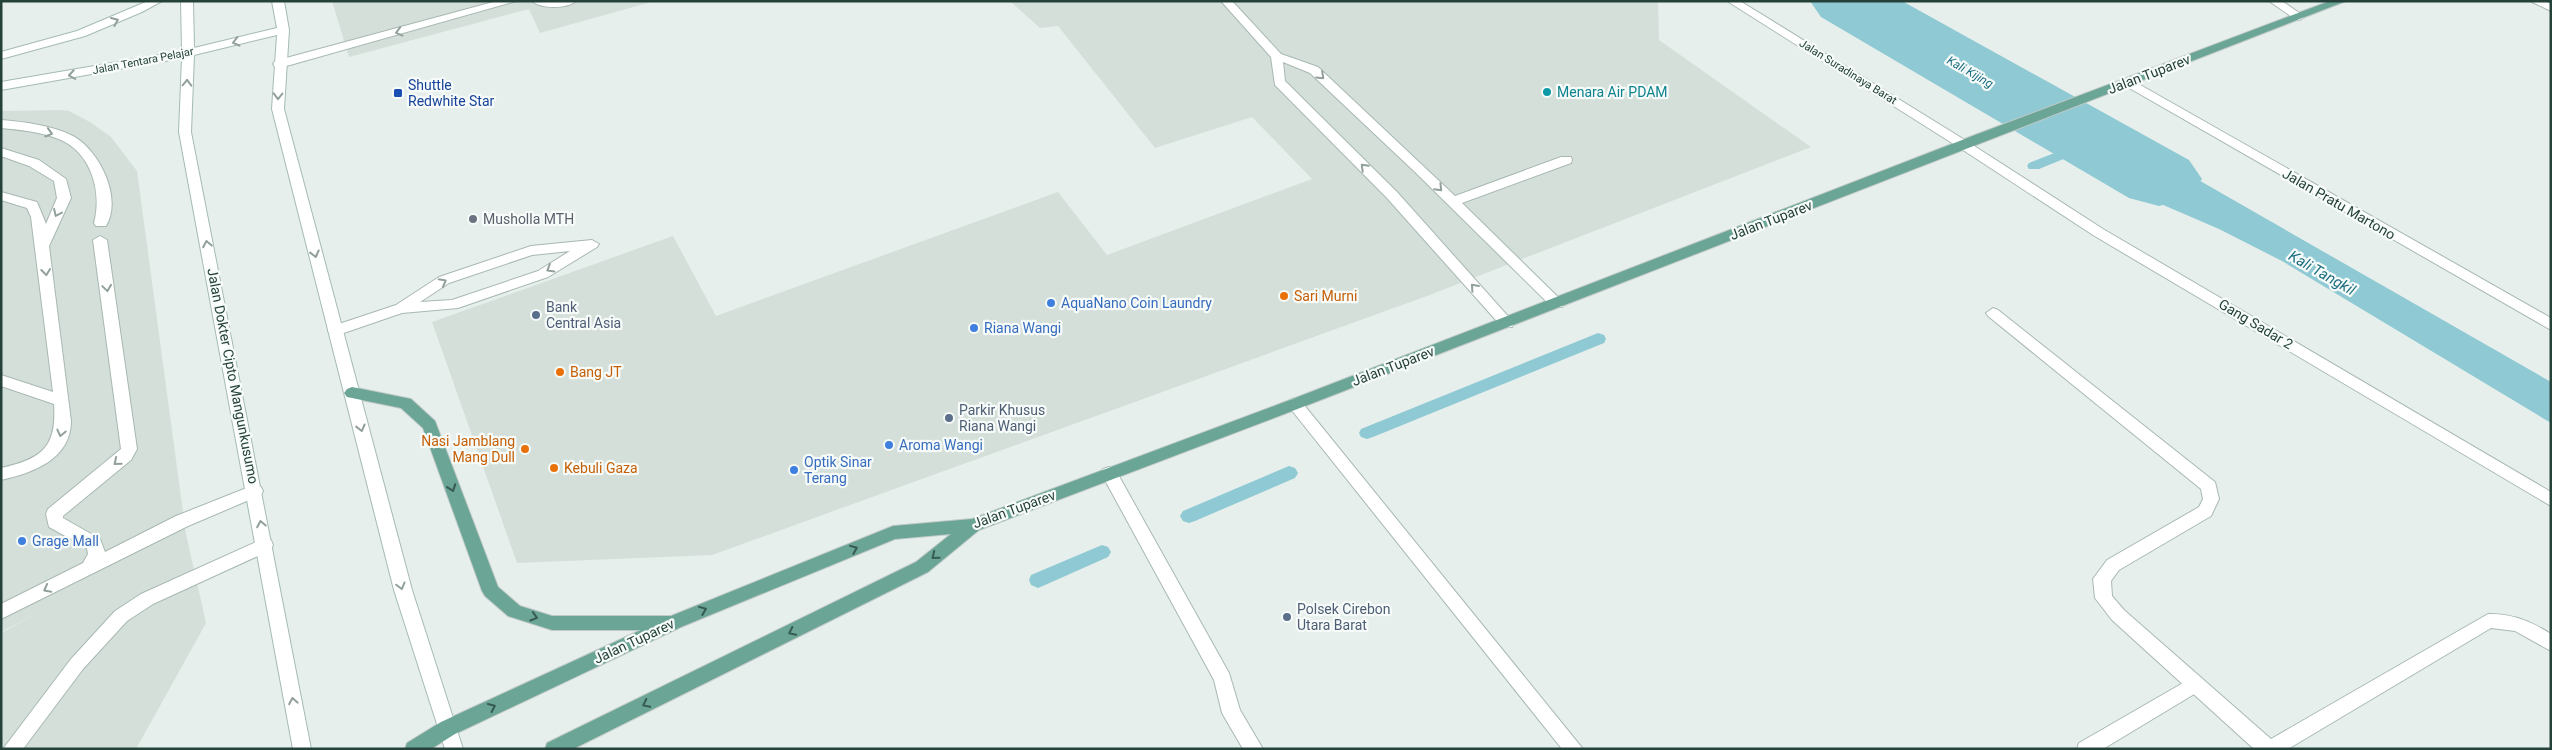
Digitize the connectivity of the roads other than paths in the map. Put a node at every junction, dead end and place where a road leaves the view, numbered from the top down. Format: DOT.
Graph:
graph roads {
  1 [pos="157,1"];
  2 [pos="187,1"];
  3 [pos="278,1"];
  4 [pos="511,1"];
  5 [pos="537,1"];
  6 [pos="571,1"];
  7 [pos="1226,1"];
  8 [pos="1732,1"];
  9 [pos="2274,1"];
  10 [pos="2342,1"];
  11 [pos="2534,1"];
  12 [pos="2550,6"];
  13 [pos="2299,17"];
  14 [pos="283,30"];
  15 [pos="189,53"];
  16 [pos="1,56"];
  17 [pos="1277,56"];
  18 [pos="279,64"];
  19 [pos="2122,84"];
  20 [pos="1,86"];
  21 [pos="1,124"];
  22 [pos="1964,144"];
  23 [pos="1,152"];
  24 [pos="1566,160"];
  25 [pos="1,196"];
  26 [pos="1452,202"];
  27 [pos="101,223"];
  28 [pos="100,240"];
  29 [pos="43,244"];
  30 [pos="1557,304"];
  31 [pos="401,308"];
  32 [pos="1993,313"];
  33 [pos="1507,323"];
  34 [pos="2551,325"];
  35 [pos="335,331"];
  36 [pos="1,380"];
  37 [pos="352,393"];
  38 [pos="62,400"];
  39 [pos="1295,404"];
  40 [pos="1109,473"];
  41 [pos="1,474"];
  42 [pos="255,491"];
  43 [pos="2551,500"];
  44 [pos="973,525"];
  45 [pos="265,545"];
  46 [pos="90,566"];
  47 [pos="1,612"];
  48 [pos="674,622"];
  49 [pos="2551,644"];
  50 [pos="2195,684"];
  51 [pos="448,728"];
  52 [pos="12,749"];
  53 [pos="302,749"];
  54 [pos="414,749"];
  55 [pos="454,749"];
  56 [pos="554,749"];
  57 [pos="1254,749"];
  58 [pos="1574,749"];
  59 [pos="2086,749"];
  60 [pos="2269,749"];
  16 -- 1 [label="main road, one-way"];
  2 -- 15 [label="main road, Jalan Dokter Cipto Mangunkusumo"];
  3 -- 14 [label="main road"];
  4 -- 18 [label="main road, one-way"];
  5 -- 6 [label="main road"];
  7 -- 17 [label="main road"];
  8 -- 22 [label="main road, Jalan Suradinaya Barat"];
  9 -- 13 [label="main road"];
  10 -- 13 [label="main road, Jalan Tuparev"];
  11 -- 12 [label="main road"];
  13 -- 19 [label="main road, Jalan Tuparev"];
  14 -- 15 [label="main road, Jalan Tentara Pelajar, one-way"];
  14 -- 18 [label="main road"];
  15 -- 20 [label="main road, Jalan Tentara Pelajar, one-way"];
  42 -- 15 [label="main road, Jalan Dokter Cipto Mangunkusumo, one-way"];
  17 -- 26 [label="main road, one-way"];
  33 -- 17 [label="main road, one-way"];
  18 -- 35 [label="main road, one-way"];
  19 -- 22 [label="main road, Jalan Tuparev"];
  19 -- 34 [label="main road, Jalan Pratu Martono"];
  21 -- 27 [label="main road, one-way"];
  22 -- 30 [label="main road, Jalan Tuparev"];
  22 -- 43 [label="main road, Gang Sadar 2"];
  23 -- 29 [label="main road, one-way"];
  24 -- 26 [label="main road"];
  25 -- 29 [label="main road"];
  26 -- 30 [label="main road"];
  28 -- 46 [label="main road, one-way"];
  29 -- 38 [label="main road, one-way"];
  30 -- 33 [label="main road, Jalan Tuparev"];
  31 -- 31 [label="main road, one-way"];
  31 -- 35 [label="main road"];
  32 -- 50 [label="main road"];
  33 -- 39 [label="main road, Jalan Tuparev"];
  35 -- 37 [label="main road"];
  36 -- 38 [label="main road"];
  37 -- 48 [label="main road, one-way"];
  37 -- 51 [label="main road, one-way"];
  38 -- 41 [label="main road, one-way"];
  39 -- 40 [label="main road, Jalan Tuparev"];
  39 -- 58 [label="main road"];
  40 -- 44 [label="main road, Jalan Tuparev"];
  40 -- 57 [label="main road"];
  45 -- 42 [label="main road, Jalan Dokter Cipto Mangunkusumo, one-way"];
  42 -- 46 [label="main road"];
  48 -- 44 [label="main road, Jalan Tuparev, one-way"];
  44 -- 56 [label="main road, one-way"];
  45 -- 52 [label="main road"];
  53 -- 45 [label="main road, Jalan Dokter Cipto Mangunkusumo, one-way"];
  46 -- 47 [label="main road, one-way"];
  51 -- 48 [label="main road, Jalan Tuparev, one-way"];
  49 -- 60 [label="main road"];
  50 -- 59 [label="main road"];
  50 -- 60 [label="main road"];
  51 -- 54 [label="main road, Jalan Tuparev"];
  51 -- 55 [label="main road"];
}
